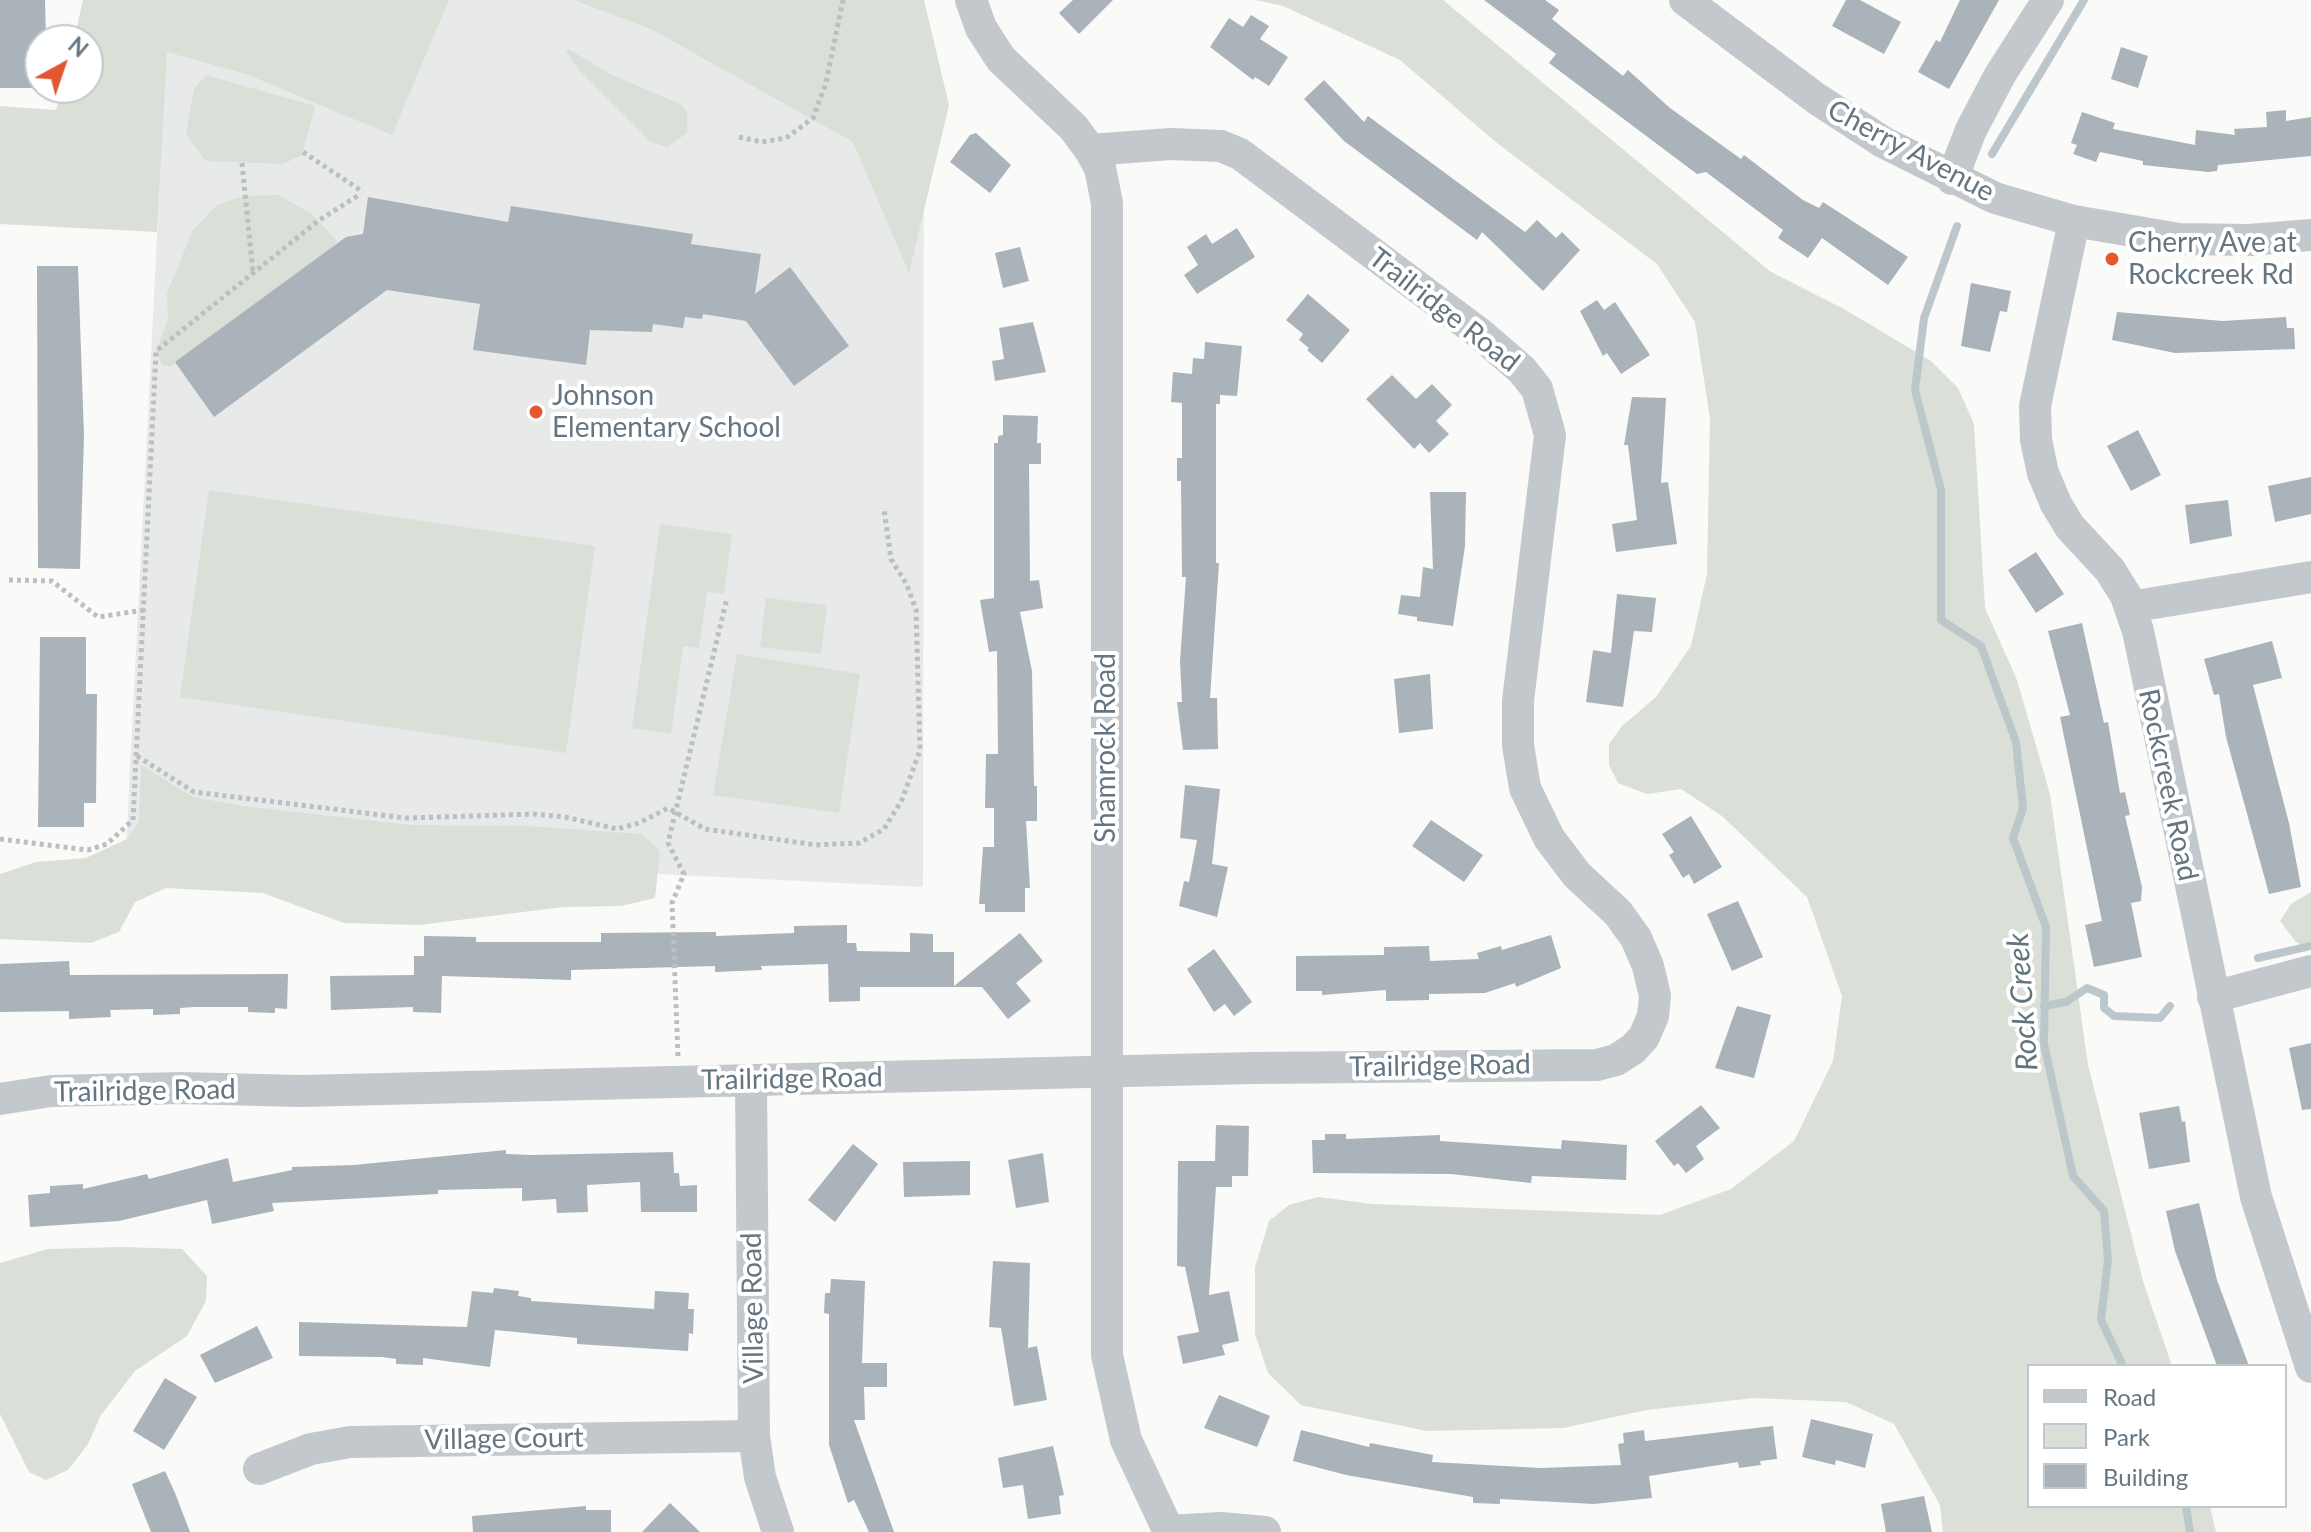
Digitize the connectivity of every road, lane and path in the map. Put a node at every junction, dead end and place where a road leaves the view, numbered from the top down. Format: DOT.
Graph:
graph roads {
  1 [pos="843,0"];
  2 [pos="971,0"];
  3 [pos="1685,0"];
  4 [pos="2048,0"];
  5 [pos="739,137"];
  6 [pos="1090,150"];
  7 [pos="303,152"];
  8 [pos="242,163"];
  9 [pos="1952,179"];
  10 [pos="2074,221"];
  11 [pos="2311,235"];
  12 [pos="253,273"];
  13 [pos="884,509"];
  14 [pos="2311,577"];
  15 [pos="9,580"];
  16 [pos="727,598"];
  17 [pos="2130,607"];
  18 [pos="144,610"];
  19 [pos="137,756"];
  20 [pos="676,812"];
  21 [pos="0,839"];
  22 [pos="2311,971"];
  23 [pos="2213,997"];
  24 [pos="678,1057"];
  25 [pos="1107,1072"];
  26 [pos="751,1080"];
  27 [pos="0,1099"];
  28 [pos="2311,1367"];
  29 [pos="754,1436"];
  30 [pos="259,1469"];
  31 [pos="778,1532"];
  32 [pos="1168,1532"];
  33 [pos="1265,1532"];
  1 -- 5 [label="path"];
  2 -- 6 [label="street, Shamrock Road"];
  3 -- 9 [label="street, Cherry Avenue"];
  4 -- 9 [label="street"];
  6 -- 25 [label="street, Shamrock Road"];
  6 -- 25 [label="street, Trailridge Road"];
  7 -- 12 [label="path"];
  8 -- 12 [label="path"];
  9 -- 10 [label="street, Cherry Avenue"];
  10 -- 11 [label="street, Cherry Avenue"];
  10 -- 17 [label="street, Rockcreek Road"];
  12 -- 18 [label="path"];
  13 -- 20 [label="path"];
  14 -- 17 [label="street"];
  15 -- 18 [label="path"];
  16 -- 20 [label="path"];
  17 -- 23 [label="street, Rockcreek Road"];
  18 -- 19 [label="path"];
  19 -- 20 [label="path"];
  19 -- 21 [label="path"];
  20 -- 24 [label="path"];
  22 -- 23 [label="street"];
  23 -- 28 [label="street, Rockcreek Road"];
  25 -- 26 [label="street, Trailridge Road"];
  25 -- 32 [label="street, Shamrock Road"];
  26 -- 27 [label="street, Trailridge Road"];
  26 -- 29 [label="street, Village Road"];
  29 -- 30 [label="street, Village Court"];
  29 -- 31 [label="street, Village Road"];
  32 -- 33 [label="street"];
}
